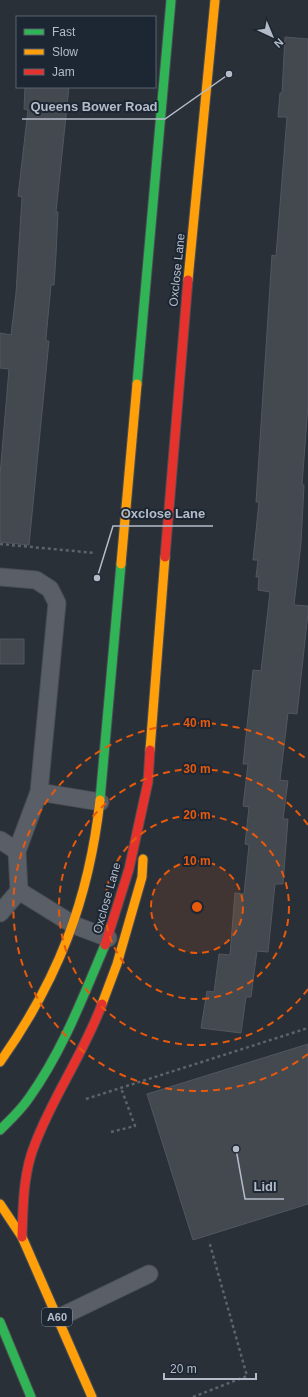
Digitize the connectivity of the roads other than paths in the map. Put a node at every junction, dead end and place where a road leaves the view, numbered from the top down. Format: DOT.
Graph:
graph roads {
  1 [pos="171,0"];
  2 [pos="215,0"];
  3 [pos="0,577"];
  4 [pos="148,782"];
  5 [pos="39,792"];
  6 [pos="100,802"];
  7 [pos="0,840"];
  8 [pos="17,851"];
  9 [pos="19,891"];
  10 [pos="0,913"];
  11 [pos="74,925"];
  12 [pos="108,938"];
  13 [pos="0,1062"];
  14 [pos="0,1130"];
  15 [pos="0,1204"];
  16 [pos="22,1237"];
  17 [pos="149,1274"];
  18 [pos="58,1318"];
  19 [pos="0,1322"];
  20 [pos="8,1367"];
  21 [pos="28,1397"];
  22 [pos="31,1397"];
  23 [pos="92,1397"];
  1 -- 6 [label="main road, Oxclose Lane"];
  2 -- 4 [label="main road, Oxclose Lane"];
  3 -- 5 [label="lane"];
  4 -- 12 [label="main road, Oxclose Lane"];
  4 -- 16 [label="main road"];
  5 -- 6 [label="lane"];
  5 -- 8 [label="lane"];
  6 -- 11 [label="main road, Oxclose Lane"];
  7 -- 8 [label="lane"];
  8 -- 9 [label="lane"];
  9 -- 10 [label="lane"];
  9 -- 11 [label="lane"];
  11 -- 12 [label="lane"];
  11 -- 13 [label="main road, Oxclose Lane"];
  12 -- 14 [label="main road, Oxclose Lane"];
  15 -- 16 [label="main road, A60"];
  16 -- 18 [label="main road, A60"];
  17 -- 18 [label="lane"];
  18 -- 23 [label="main road, A60"];
  19 -- 22 [label="main road"];
  20 -- 21 [label="main road"];
}
